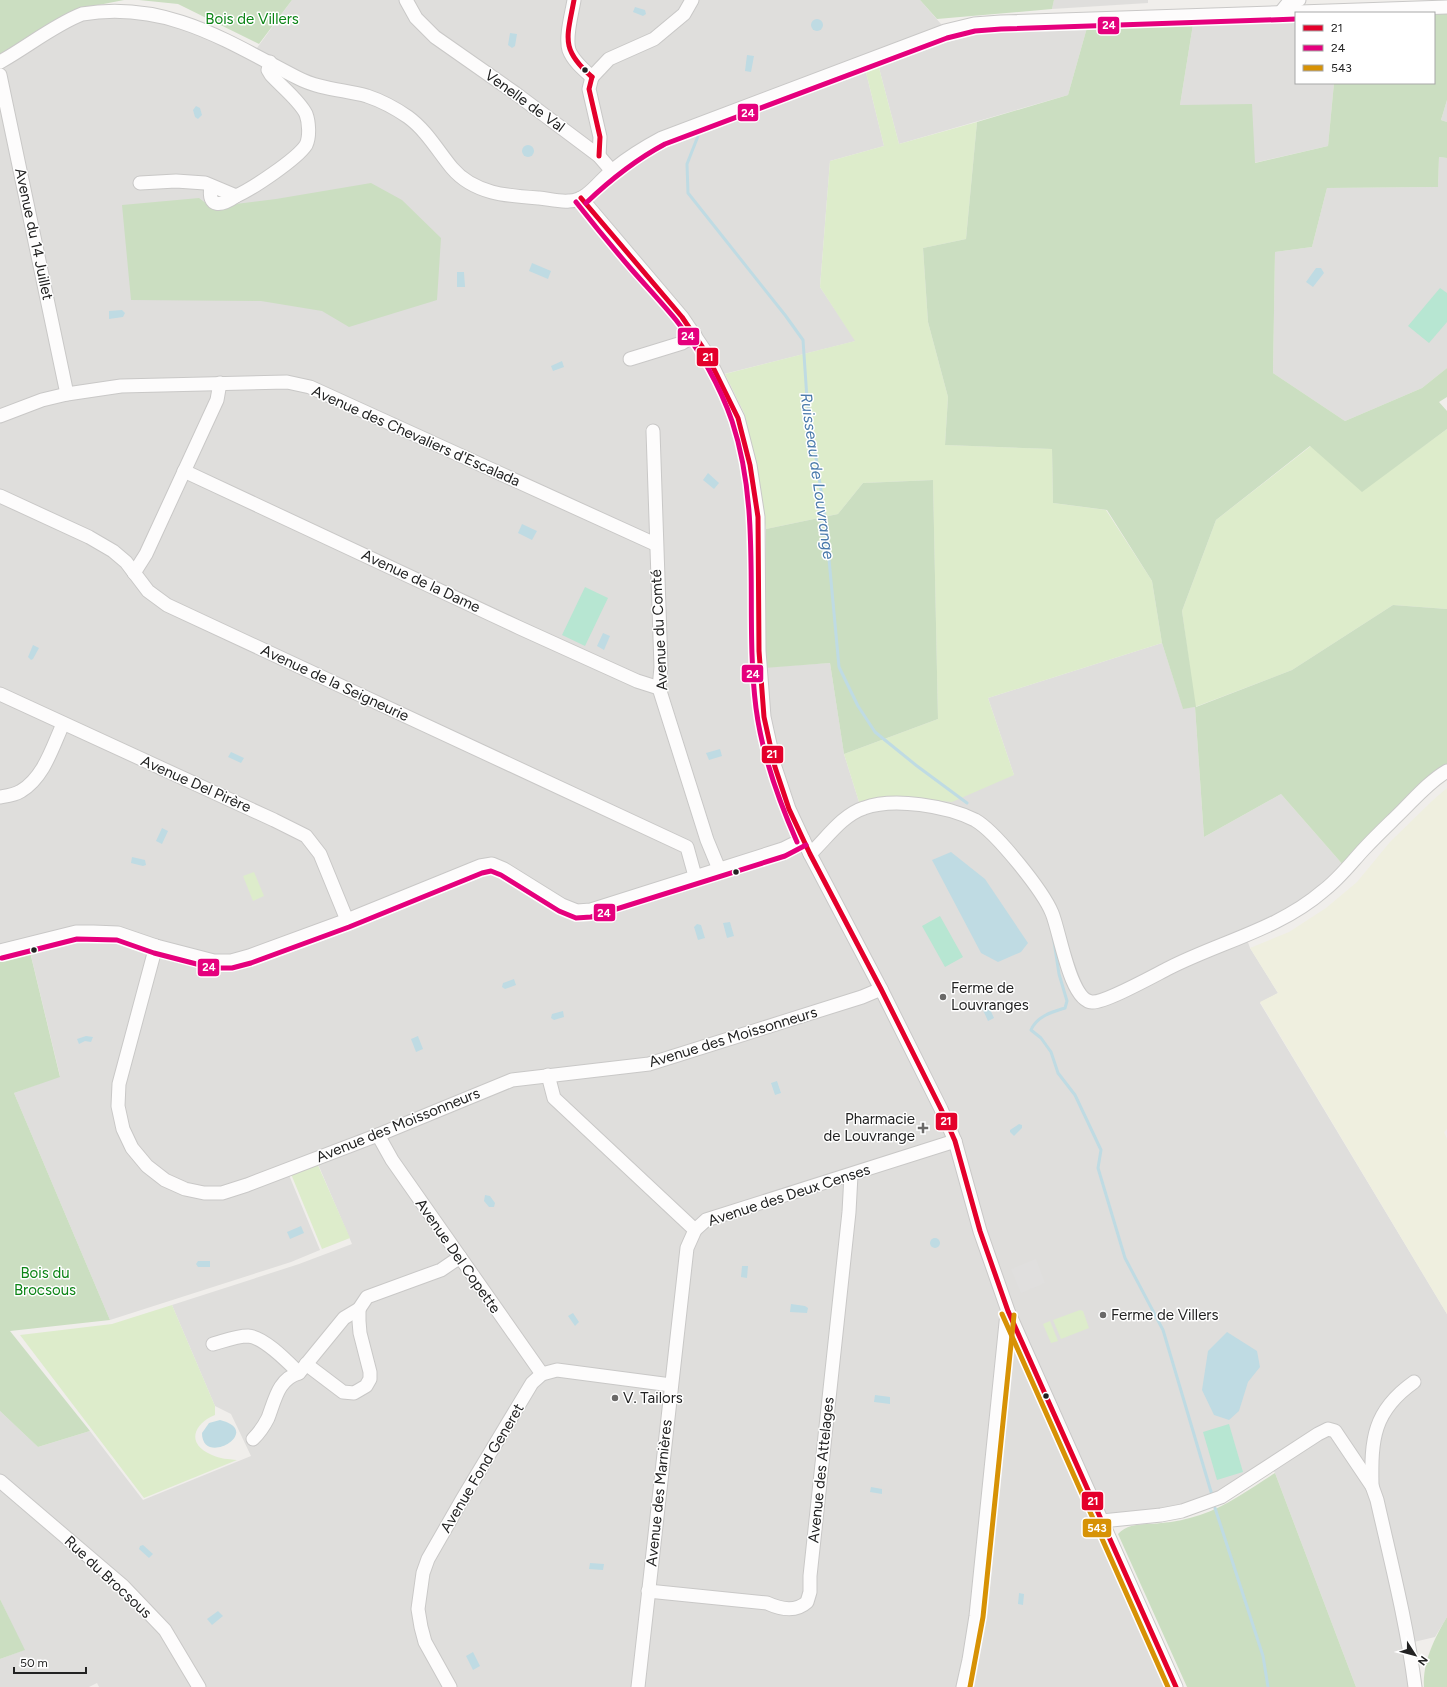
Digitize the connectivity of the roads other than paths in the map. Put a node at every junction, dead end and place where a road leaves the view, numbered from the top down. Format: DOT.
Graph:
graph roads {
  1 [pos="406,0"];
  2 [pos="574,0"];
  3 [pos="692,0"];
  4 [pos="1299,0"];
  5 [pos="1447,7"];
  6 [pos="1281,12"];
  7 [pos="0,62"];
  8 [pos="270,62"];
  9 [pos="0,75"];
  10 [pos="592,77"];
  11 [pos="599,156"];
  12 [pos="612,170"];
  13 [pos="140,183"];
  14 [pos="581,198"];
  15 [pos="695,335"];
  16 [pos="630,359"];
  17 [pos="220,383"];
  18 [pos="67,394"];
  19 [pos="0,416"];
  20 [pos="653,431"];
  21 [pos="184,471"];
  22 [pos="0,496"];
  23 [pos="655,544"];
  24 [pos="134,573"];
  25 [pos="659,688"];
  26 [pos="0,694"];
  27 [pos="63,724"];
  28 [pos="1447,771"];
  29 [pos="0,798"];
  30 [pos="803,839"];
  31 [pos="707,840"];
  32 [pos="687,847"];
  33 [pos="810,854"];
  34 [pos="719,869"];
  35 [pos="695,876"];
  36 [pos="348,920"];
  37 [pos="156,946"];
  38 [pos="0,951"];
  39 [pos="881,989"];
  40 [pos="548,1075"];
  41 [pos="378,1135"];
  42 [pos="955,1141"];
  43 [pos="852,1175"];
  44 [pos="695,1230"];
  45 [pos="460,1257"];
  46 [pos="360,1308"];
  47 [pos="1008,1311"];
  48 [pos="213,1344"];
  49 [pos="302,1368"];
  50 [pos="542,1374"];
  51 [pos="1414,1382"];
  52 [pos="671,1385"];
  53 [pos="253,1439"];
  54 [pos="0,1481"];
  55 [pos="1372,1486"];
  56 [pos="1102,1521"];
  57 [pos="648,1591"];
  58 [pos="199,1687"];
  59 [pos="450,1687"];
  60 [pos="638,1687"];
  61 [pos="963,1687"];
  62 [pos="1176,1687"];
  63 [pos="1415,1687"];
  1 -- 11 [label="street, Venelle de Val"];
  2 -- 10 [label="street"];
  3 -- 10 [label="street"];
  4 -- 6 [label="street"];
  5 -- 6 [label="street"];
  6 -- 12 [label="street"];
  7 -- 8 [label="street"];
  8 -- 13 [label="street"];
  8 -- 14 [label="street"];
  9 -- 18 [label="street, Avenue du 14 Juillet"];
  10 -- 11 [label="street"];
  11 -- 12 [label="street, Venelle de Val"];
  12 -- 14 [label="street"];
  14 -- 15 [label="street"];
  15 -- 16 [label="street"];
  15 -- 30 [label="street"];
  17 -- 18 [label="street, Avenue des Chevaliers d'Escalada"];
  17 -- 21 [label="street"];
  17 -- 23 [label="street, Avenue des Chevaliers d'Escalada"];
  18 -- 19 [label="street, Avenue des Chevaliers d'Escalada"];
  20 -- 23 [label="street, Avenue du Comté"];
  21 -- 24 [label="street"];
  21 -- 25 [label="street, Avenue de la Dame"];
  22 -- 24 [label="street, Avenue de la Seigneurie"];
  23 -- 25 [label="street, Avenue du Comté"];
  24 -- 32 [label="street, Avenue de la Seigneurie"];
  25 -- 31 [label="street, Avenue du Comté"];
  26 -- 27 [label="street, Avenue Del Pirère"];
  27 -- 29 [label="street"];
  27 -- 36 [label="street, Avenue Del Pirère"];
  28 -- 33 [label="street"];
  30 -- 33 [label="street"];
  30 -- 34 [label="street"];
  31 -- 32 [label="street"];
  31 -- 34 [label="street, Avenue du Comté"];
  32 -- 35 [label="street"];
  33 -- 39 [label="street"];
  34 -- 35 [label="street"];
  35 -- 36 [label="street"];
  36 -- 37 [label="street"];
  37 -- 38 [label="street"];
  37 -- 41 [label="street, Avenue des Moissonneurs"];
  39 -- 40 [label="street, Avenue des Moissonneurs"];
  39 -- 42 [label="street"];
  40 -- 41 [label="street, Avenue des Moissonneurs"];
  40 -- 44 [label="street, Avenue des Deux Censes"];
  41 -- 45 [label="street, Avenue Del Copette"];
  42 -- 43 [label="street, Avenue des Deux Censes"];
  42 -- 47 [label="street"];
  43 -- 44 [label="street, Avenue des Deux Censes"];
  43 -- 57 [label="street, Avenue des Attelages"];
  44 -- 52 [label="street, Avenue des Marnières"];
  45 -- 46 [label="street"];
  45 -- 50 [label="street, Avenue Del Copette"];
  46 -- 49 [label="street"];
  46 -- 49 [label="street"];
  47 -- 56 [label="street"];
  47 -- 61 [label="street"];
  48 -- 49 [label="street"];
  49 -- 53 [label="street"];
  50 -- 52 [label="street"];
  50 -- 59 [label="street, Avenue Fond Generet"];
  51 -- 55 [label="street"];
  52 -- 57 [label="street, Avenue des Marnières"];
  54 -- 58 [label="street, Rue du Brocsous"];
  55 -- 56 [label="street"];
  55 -- 63 [label="street"];
  56 -- 62 [label="street"];
  57 -- 60 [label="street, Avenue des Marnières"];
}
